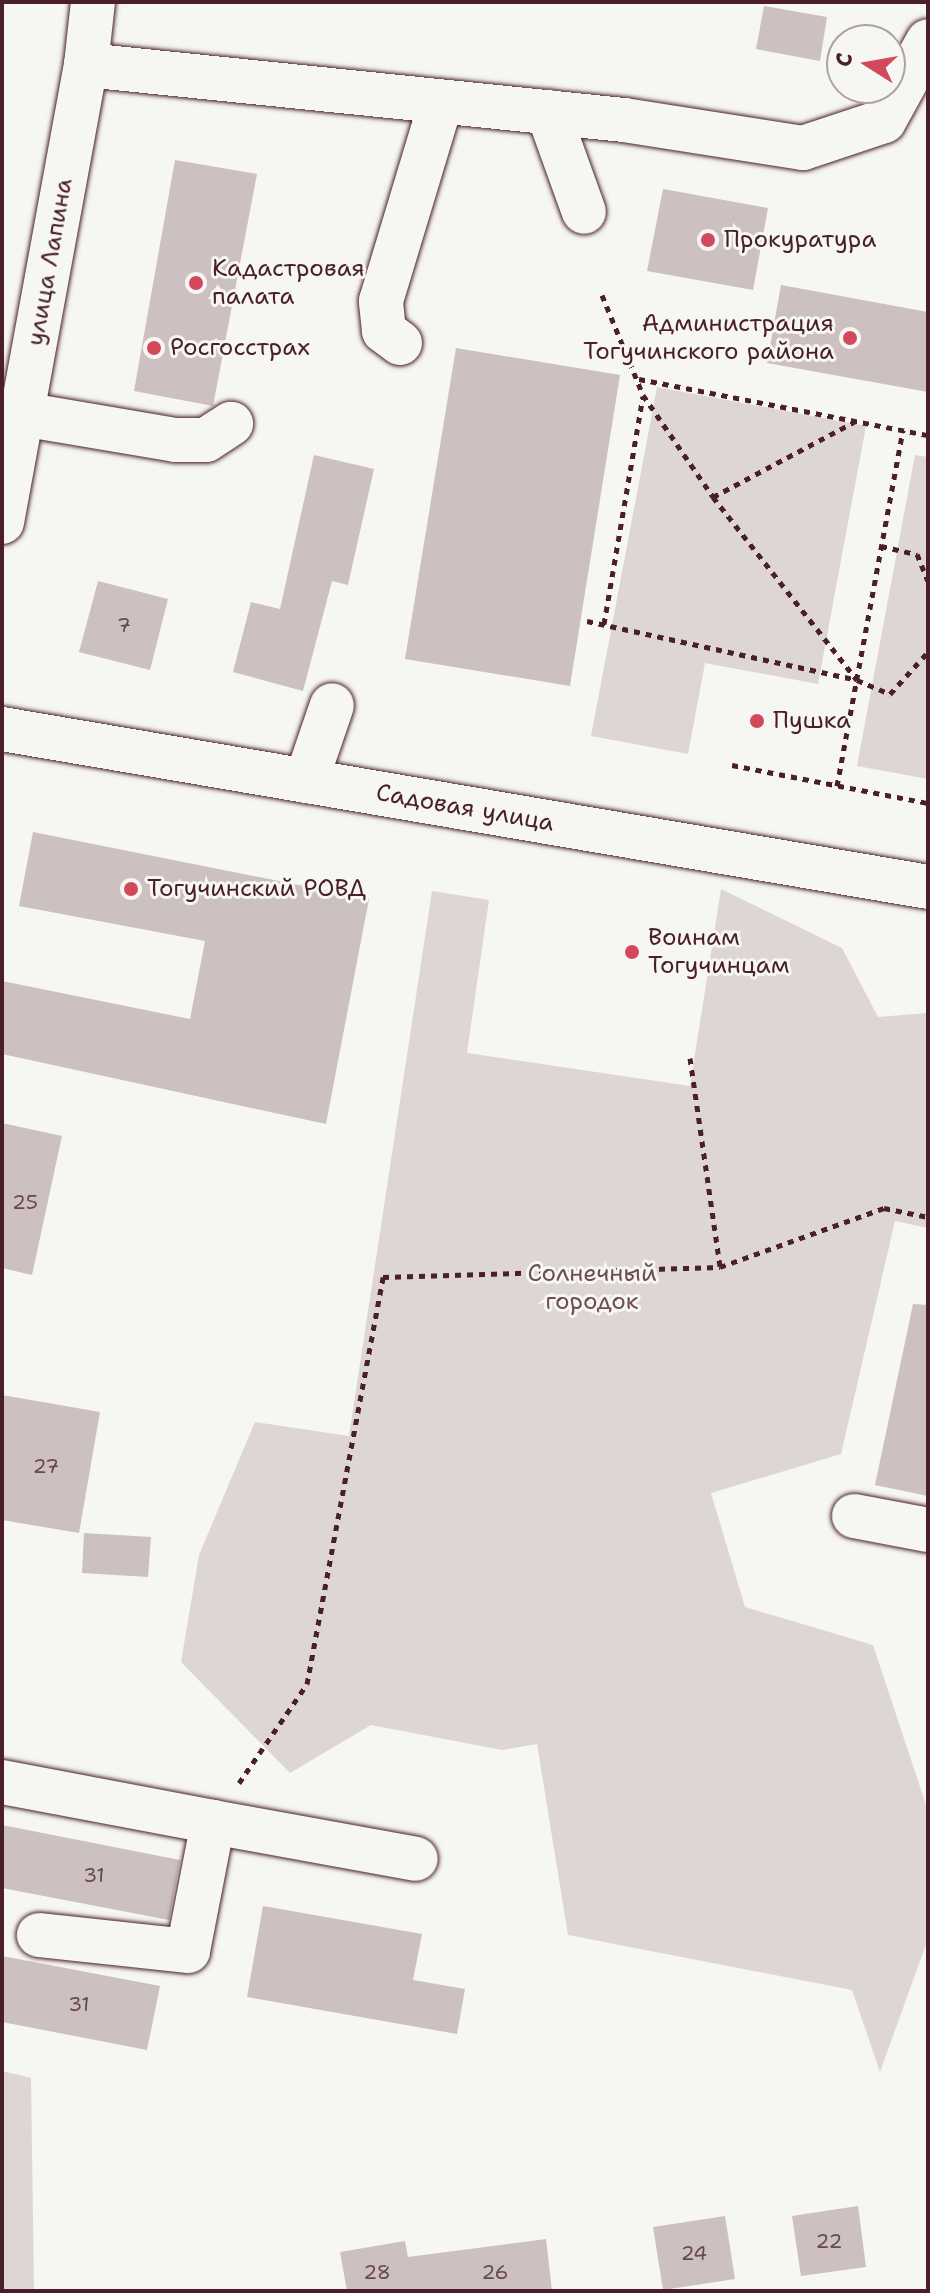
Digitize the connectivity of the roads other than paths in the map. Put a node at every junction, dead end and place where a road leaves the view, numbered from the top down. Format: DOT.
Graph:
graph roads {
  1 [pos="93,2"];
  2 [pos="928,41"];
  3 [pos="86,65"];
  4 [pos="441,102"];
  5 [pos="548,112"];
  6 [pos="584,212"];
  7 [pos="400,343"];
  8 [pos="22,414"];
  9 [pos="231,424"];
  10 [pos="2,522"];
  11 [pos="332,705"];
  12 [pos="2,729"];
  13 [pos="306,781"];
  14 [pos="928,887"];
  15 [pos="854,1516"];
  16 [pos="928,1530"];
  17 [pos="2,1782"];
  18 [pos="213,1822"];
  19 [pos="416,1859"];
  20 [pos="39,1935"];
  1 -- 3 [label="street, улица Лапина"];
  2 -- 5 [label="street"];
  3 -- 4 [label="street"];
  3 -- 8 [label="street, улица Лапина"];
  4 -- 5 [label="street"];
  4 -- 7 [label="street"];
  5 -- 6 [label="street"];
  8 -- 9 [label="street"];
  8 -- 10 [label="street, улица Лапина"];
  11 -- 13 [label="street"];
  12 -- 13 [label="street, Садовая улица"];
  13 -- 14 [label="street, Садовая улица"];
  15 -- 16 [label="street"];
  17 -- 18 [label="street"];
  18 -- 19 [label="street"];
  18 -- 20 [label="street"];
}
